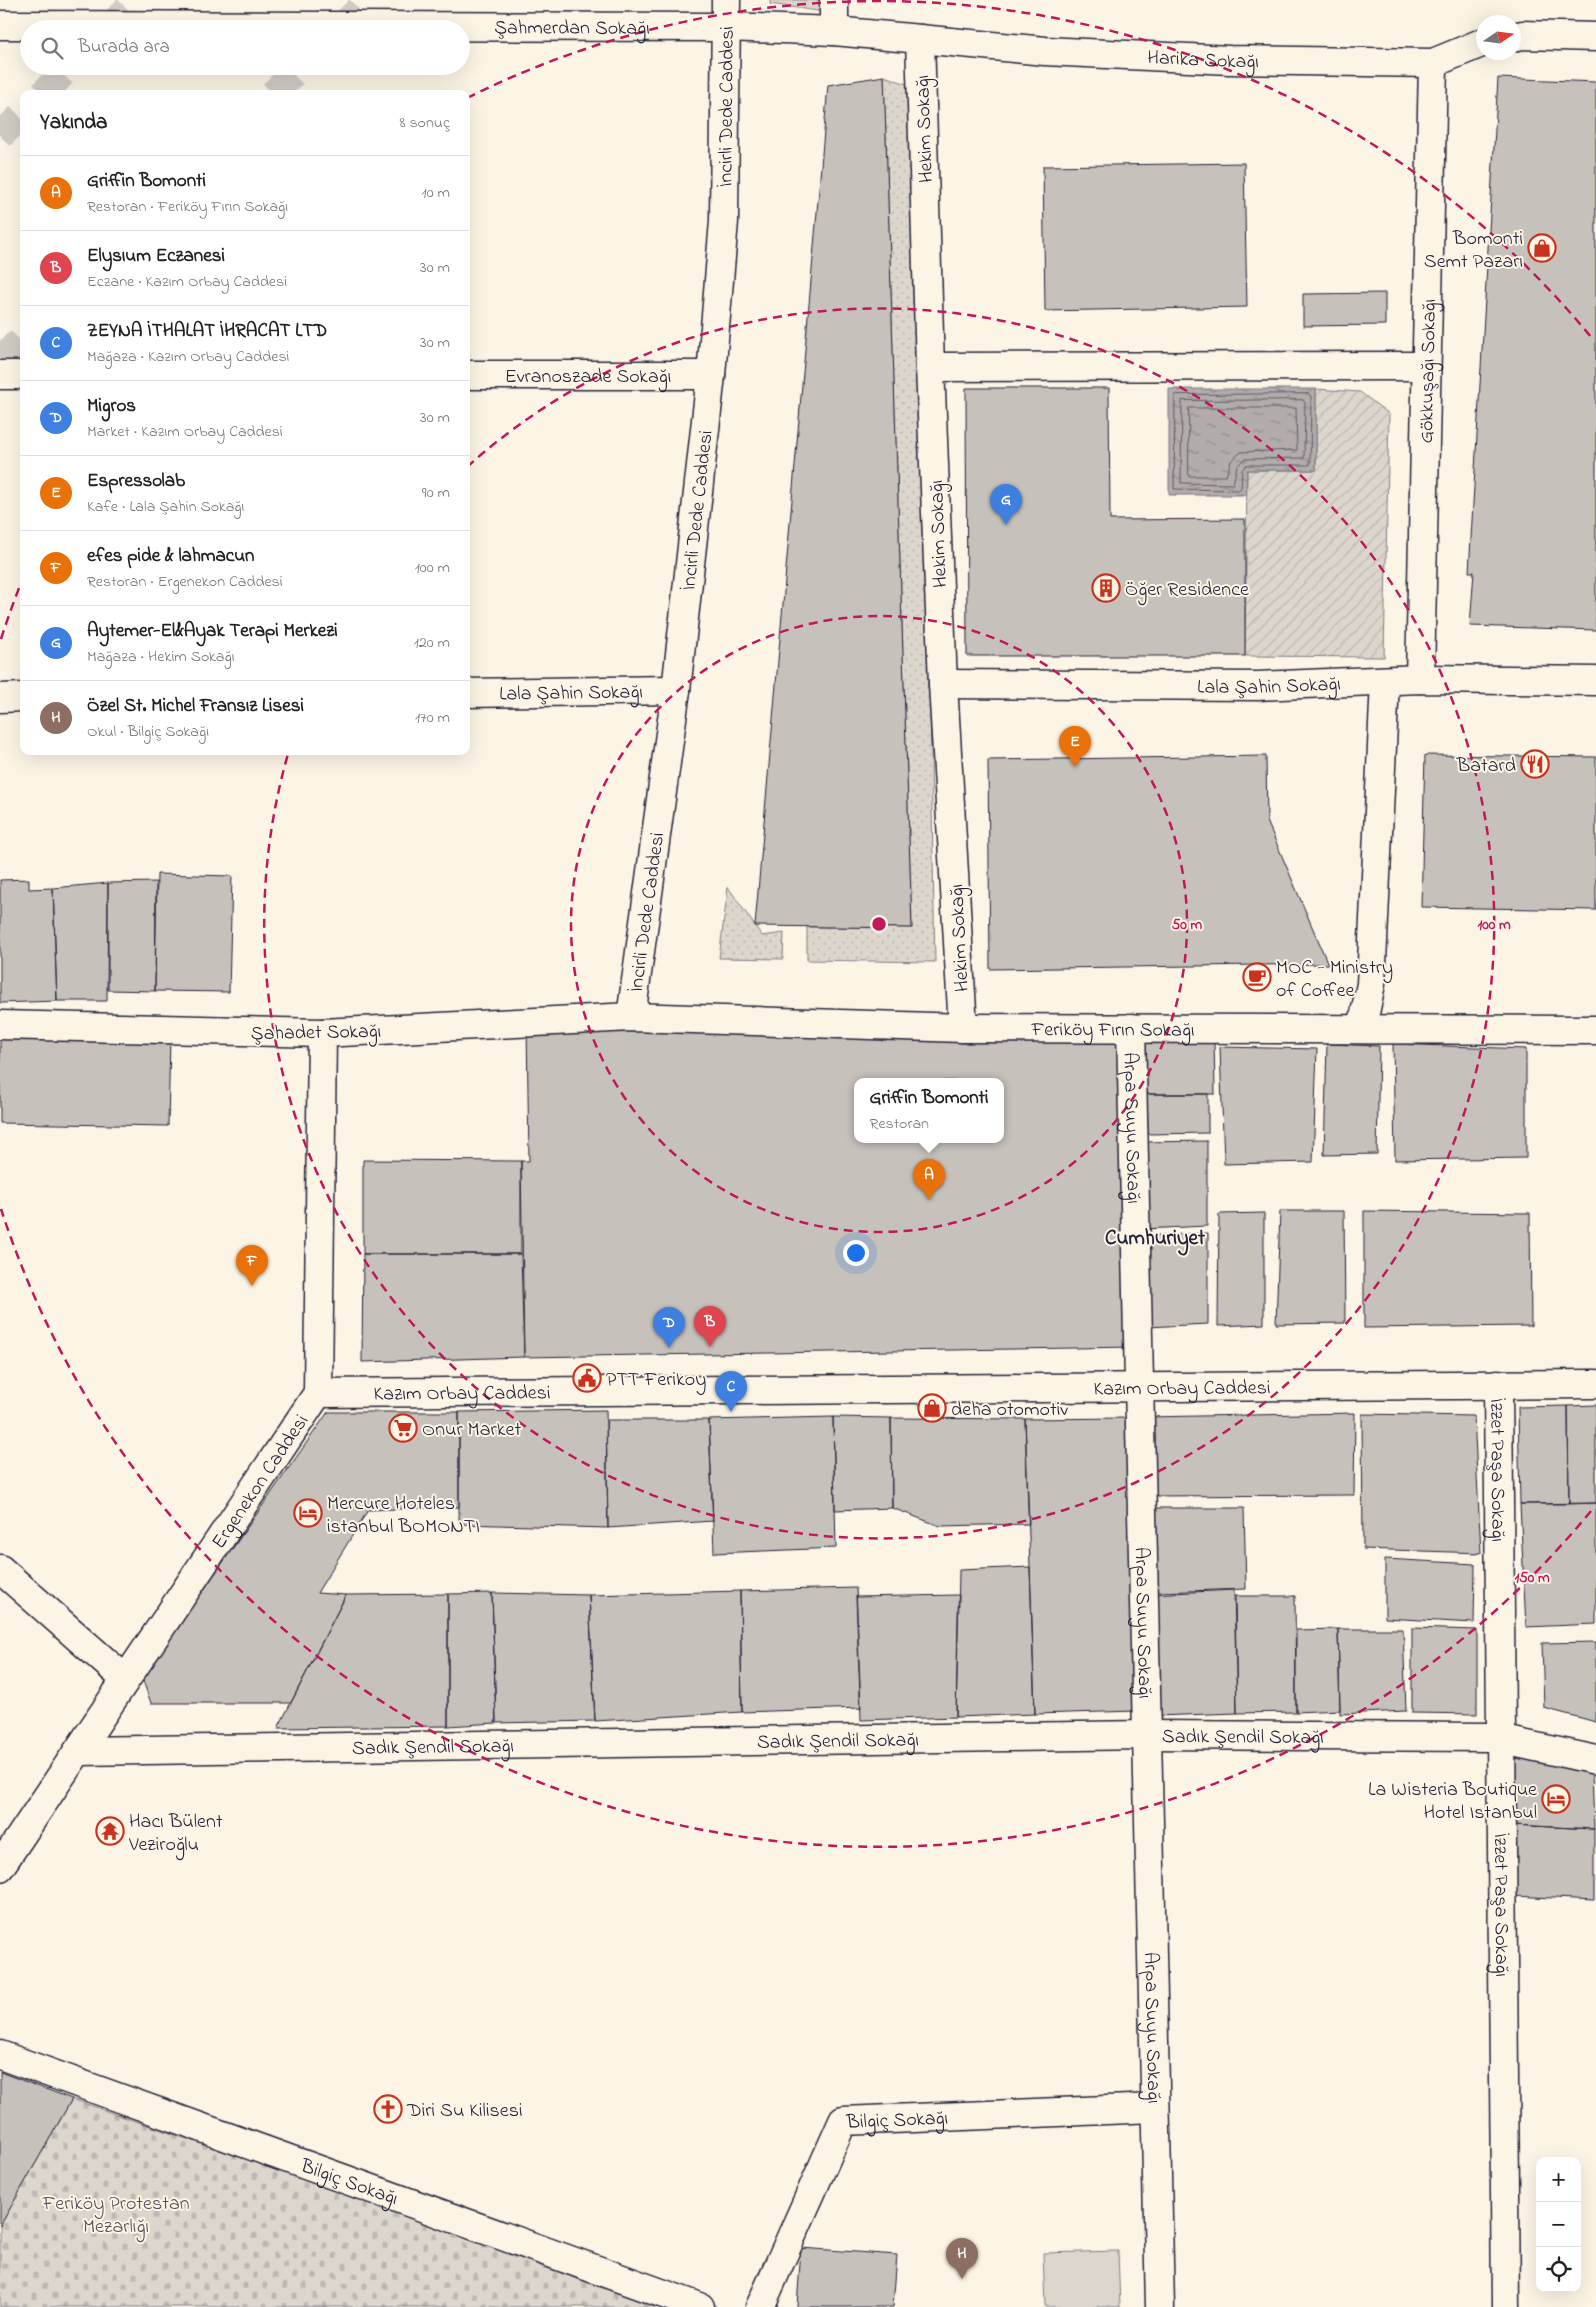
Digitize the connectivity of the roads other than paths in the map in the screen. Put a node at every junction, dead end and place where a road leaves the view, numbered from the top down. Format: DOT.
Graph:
graph roads {
  1 [pos="726,0"];
  2 [pos="834,0"];
  3 [pos="0,25"];
  4 [pos="20,25"];
  5 [pos="470,26"];
  6 [pos="726,27"];
  7 [pos="834,31"];
  8 [pos="1521,35"];
  9 [pos="1596,37"];
  10 [pos="920,39"];
  11 [pos="1476,45"];
  12 [pos="1433,63"];
  13 [pos="1426,366"];
  14 [pos="930,368"];
  15 [pos="0,375"];
  16 [pos="20,375"];
  17 [pos="470,375"];
  18 [pos="711,375"];
  19 [pos="1420,680"];
  20 [pos="1384,681"];
  21 [pos="1596,681"];
  22 [pos="943,684"];
  23 [pos="676,690"];
  24 [pos="470,693"];
  25 [pos="20,697"];
  26 [pos="0,698"];
  27 [pos="631,1017"];
  28 [pos="0,1025"];
  29 [pos="963,1028"];
  30 [pos="1131,1028"];
  31 [pos="1362,1028"];
  32 [pos="1596,1030"];
  33 [pos="322,1033"];
  34 [pos="1498,1384"];
  35 [pos="1596,1384"];
  36 [pos="1139,1387"];
  37 [pos="318,1393"];
  38 [pos="0,1568"];
  39 [pos="125,1679"];
  40 [pos="1147,1735"];
  41 [pos="1501,1740"];
  42 [pos="78,1751"];
  43 [pos="1596,1760"];
  44 [pos="0,1866"];
  45 [pos="0,2055"];
  46 [pos="1155,2108"];
  47 [pos="700,2307"];
  48 [pos="760,2307"];
  49 [pos="1160,2307"];
  50 [pos="1506,2307"];
  1 -- 6 [label="street, İncirli Dede Caddesi"];
  2 -- 7 [label="street"];
  3 -- 4 [label="street, Şahmerdan Sokağı"];
  5 -- 6 [label="street, Şahmerdan Sokağı"];
  6 -- 7 [label="street, Şahmerdan Sokağı"];
  6 -- 18 [label="street, İncirli Dede Caddesi"];
  7 -- 10 [label="street, Harika Sokağı"];
  8 -- 9 [label="street"];
  10 -- 12 [label="street, Harika Sokağı"];
  10 -- 14 [label="street, Hekim Sokağı"];
  11 -- 12 [label="street, Harika Sokağı"];
  12 -- 13 [label="street, Gökkuşağı Sokağı"];
  13 -- 14 [label="street"];
  13 -- 19 [label="street, Gökkuşağı Sokağı"];
  14 -- 22 [label="street, Hekim Sokağı"];
  15 -- 16 [label="street"];
  17 -- 18 [label="street, Evranoszade Sokağı"];
  18 -- 23 [label="street, İncirli Dede Caddesi"];
  19 -- 20 [label="street, Lala Şahin Sokağı"];
  19 -- 21 [label="street, Lala Şahin Sokağı"];
  20 -- 22 [label="street, Lala Şahin Sokağı"];
  20 -- 31 [label="street"];
  22 -- 29 [label="street, Hekim Sokağı"];
  23 -- 24 [label="street, Lala Şahin Sokağı"];
  23 -- 27 [label="street, İncirli Dede Caddesi"];
  25 -- 26 [label="street"];
  27 -- 29 [label="street, Feriköy Fırın Sokağı"];
  27 -- 33 [label="street, Şahadet Sokağı"];
  28 -- 33 [label="street, Şahadet Sokağı"];
  29 -- 30 [label="street, Feriköy Fırın Sokağı"];
  30 -- 31 [label="street, Feriköy Fırın Sokağı"];
  30 -- 36 [label="street, Arpa Suyu Sokağı"];
  31 -- 32 [label="street, Feriköy Fırın Sokağı"];
  33 -- 37 [label="street, Ergenekon Caddesi"];
  34 -- 35 [label="street, Kazım Orbay Caddesi"];
  34 -- 36 [label="street, Kazım Orbay Caddesi"];
  34 -- 41 [label="street, İzzet Paşa Sokağı"];
  36 -- 37 [label="street, Kazım Orbay Caddesi"];
  36 -- 40 [label="street, Arpa Suyu Sokağı"];
  37 -- 39 [label="street, Ergenekon Caddesi"];
  38 -- 39 [label="street"];
  39 -- 42 [label="street, Ergenekon Caddesi"];
  40 -- 41 [label="street, Sadık Şendil Sokağı"];
  40 -- 42 [label="street, Sadık Şendil Sokağı"];
  40 -- 46 [label="street, Arpa Suyu Sokağı"];
  41 -- 43 [label="street, Sadık Şendil Sokağı"];
  41 -- 50 [label="street, İzzet Paşa Sokağı"];
  42 -- 44 [label="street, Ergenekon Caddesi"];
  45 -- 47 [label="street, Bilgiç Sokağı"];
  46 -- 48 [label="street, Bilgiç Sokağı"];
  46 -- 49 [label="street, Arpa Suyu Sokağı"];
}
